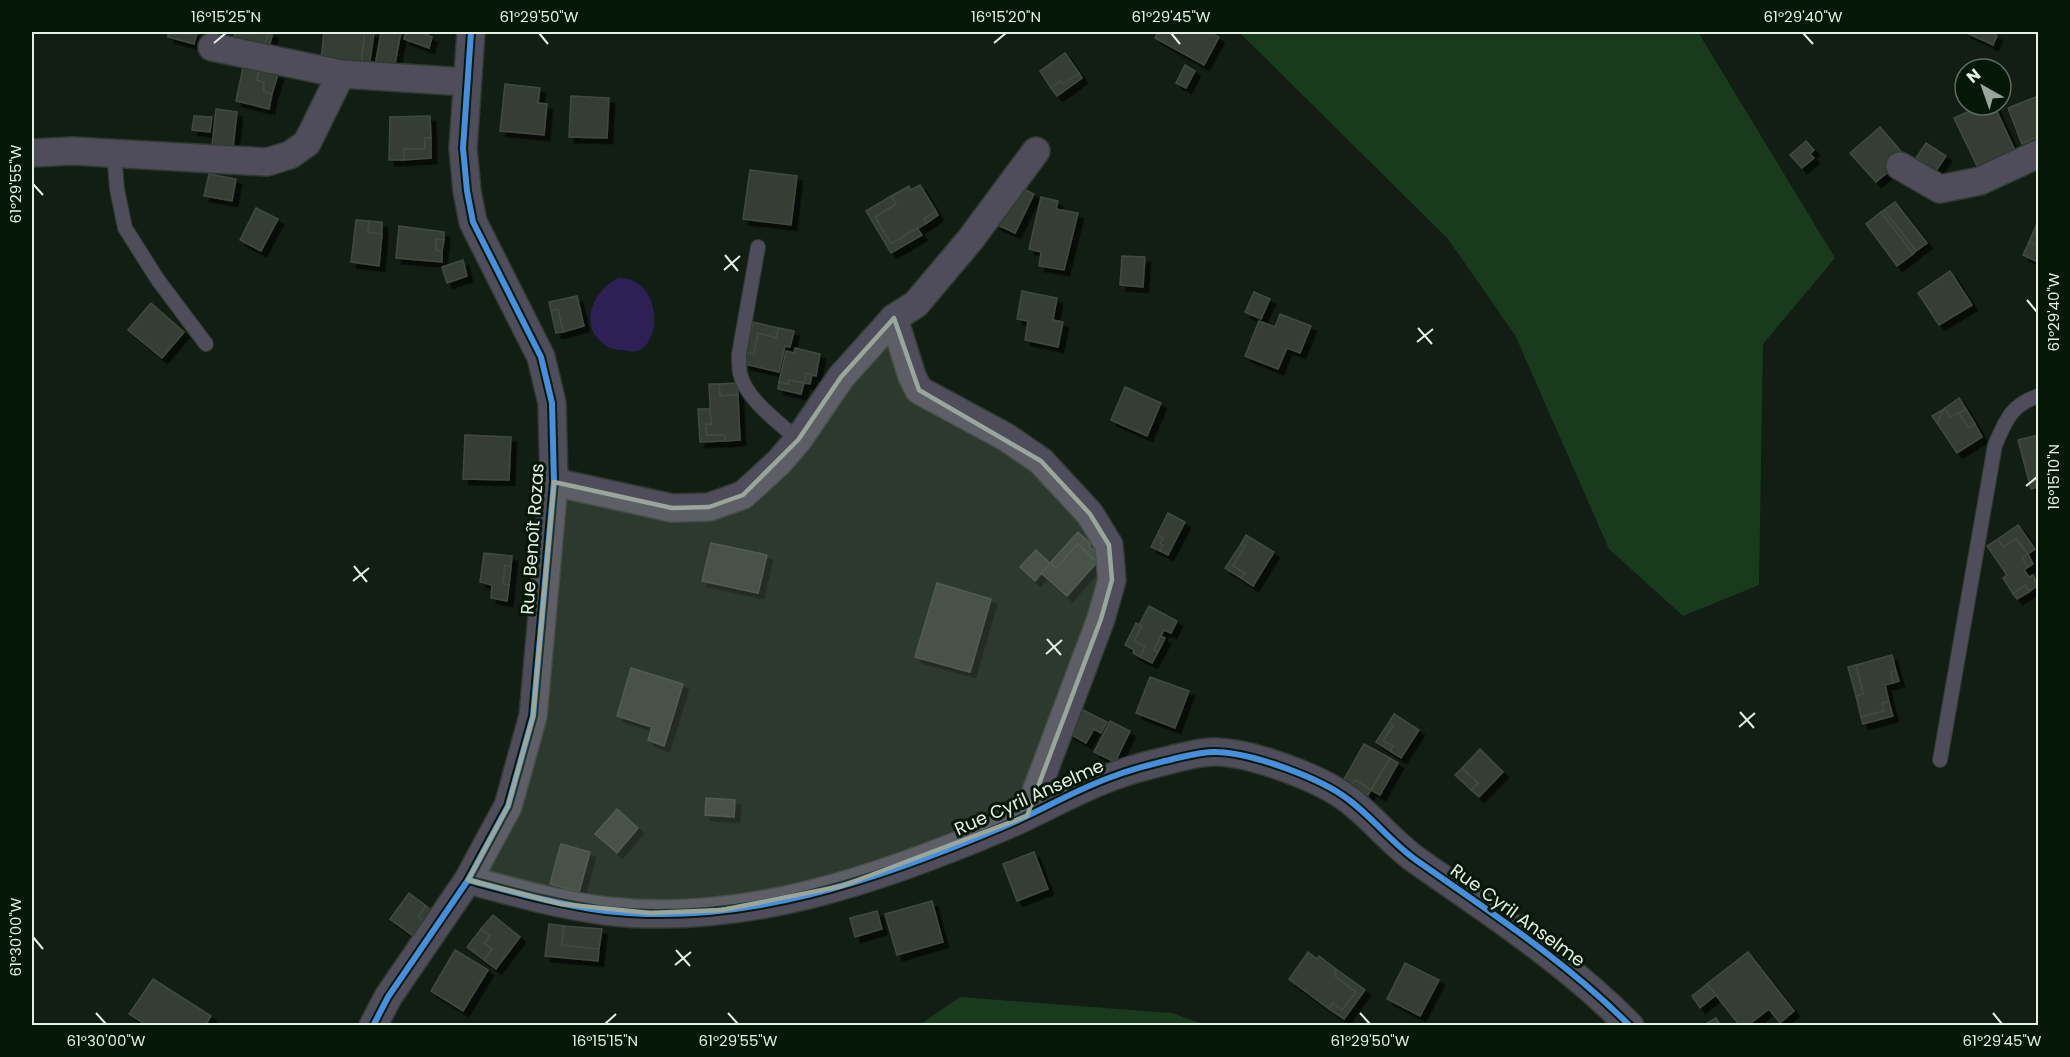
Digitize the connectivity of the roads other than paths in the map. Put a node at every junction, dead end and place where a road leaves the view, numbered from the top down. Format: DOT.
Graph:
graph roads {
  1 [pos="471,32"];
  2 [pos="212,47"];
  3 [pos="341,74"];
  4 [pos="467,82"];
  5 [pos="1036,151"];
  6 [pos="32,153"];
  7 [pos="114,153"];
  8 [pos="2038,154"];
  9 [pos="1900,166"];
  10 [pos="758,247"];
  11 [pos="894,318"];
  12 [pos="206,344"];
  13 [pos="2038,396"];
  14 [pos="798,440"];
  15 [pos="554,483"];
  16 [pos="1940,760"];
  17 [pos="1027,816"];
  18 [pos="468,880"];
  19 [pos="373,1026"];
  20 [pos="1630,1026"];
  1 -- 4 [label="street, Rue Benoît Rozas"];
  2 -- 3 [label="street"];
  3 -- 4 [label="street"];
  3 -- 7 [label="street"];
  4 -- 15 [label="street, Rue Benoît Rozas"];
  5 -- 11 [label="street"];
  6 -- 7 [label="street"];
  7 -- 12 [label="lane"];
  8 -- 9 [label="street"];
  10 -- 14 [label="lane"];
  11 -- 14 [label="street"];
  11 -- 17 [label="street"];
  13 -- 16 [label="lane"];
  14 -- 15 [label="street"];
  15 -- 18 [label="street, Rue Benoît Rozas"];
  17 -- 18 [label="street, Rue Cyril Anselme"];
  17 -- 20 [label="street, Rue Cyril Anselme"];
  18 -- 19 [label="street, Rue Benoît Rozas"];
}
